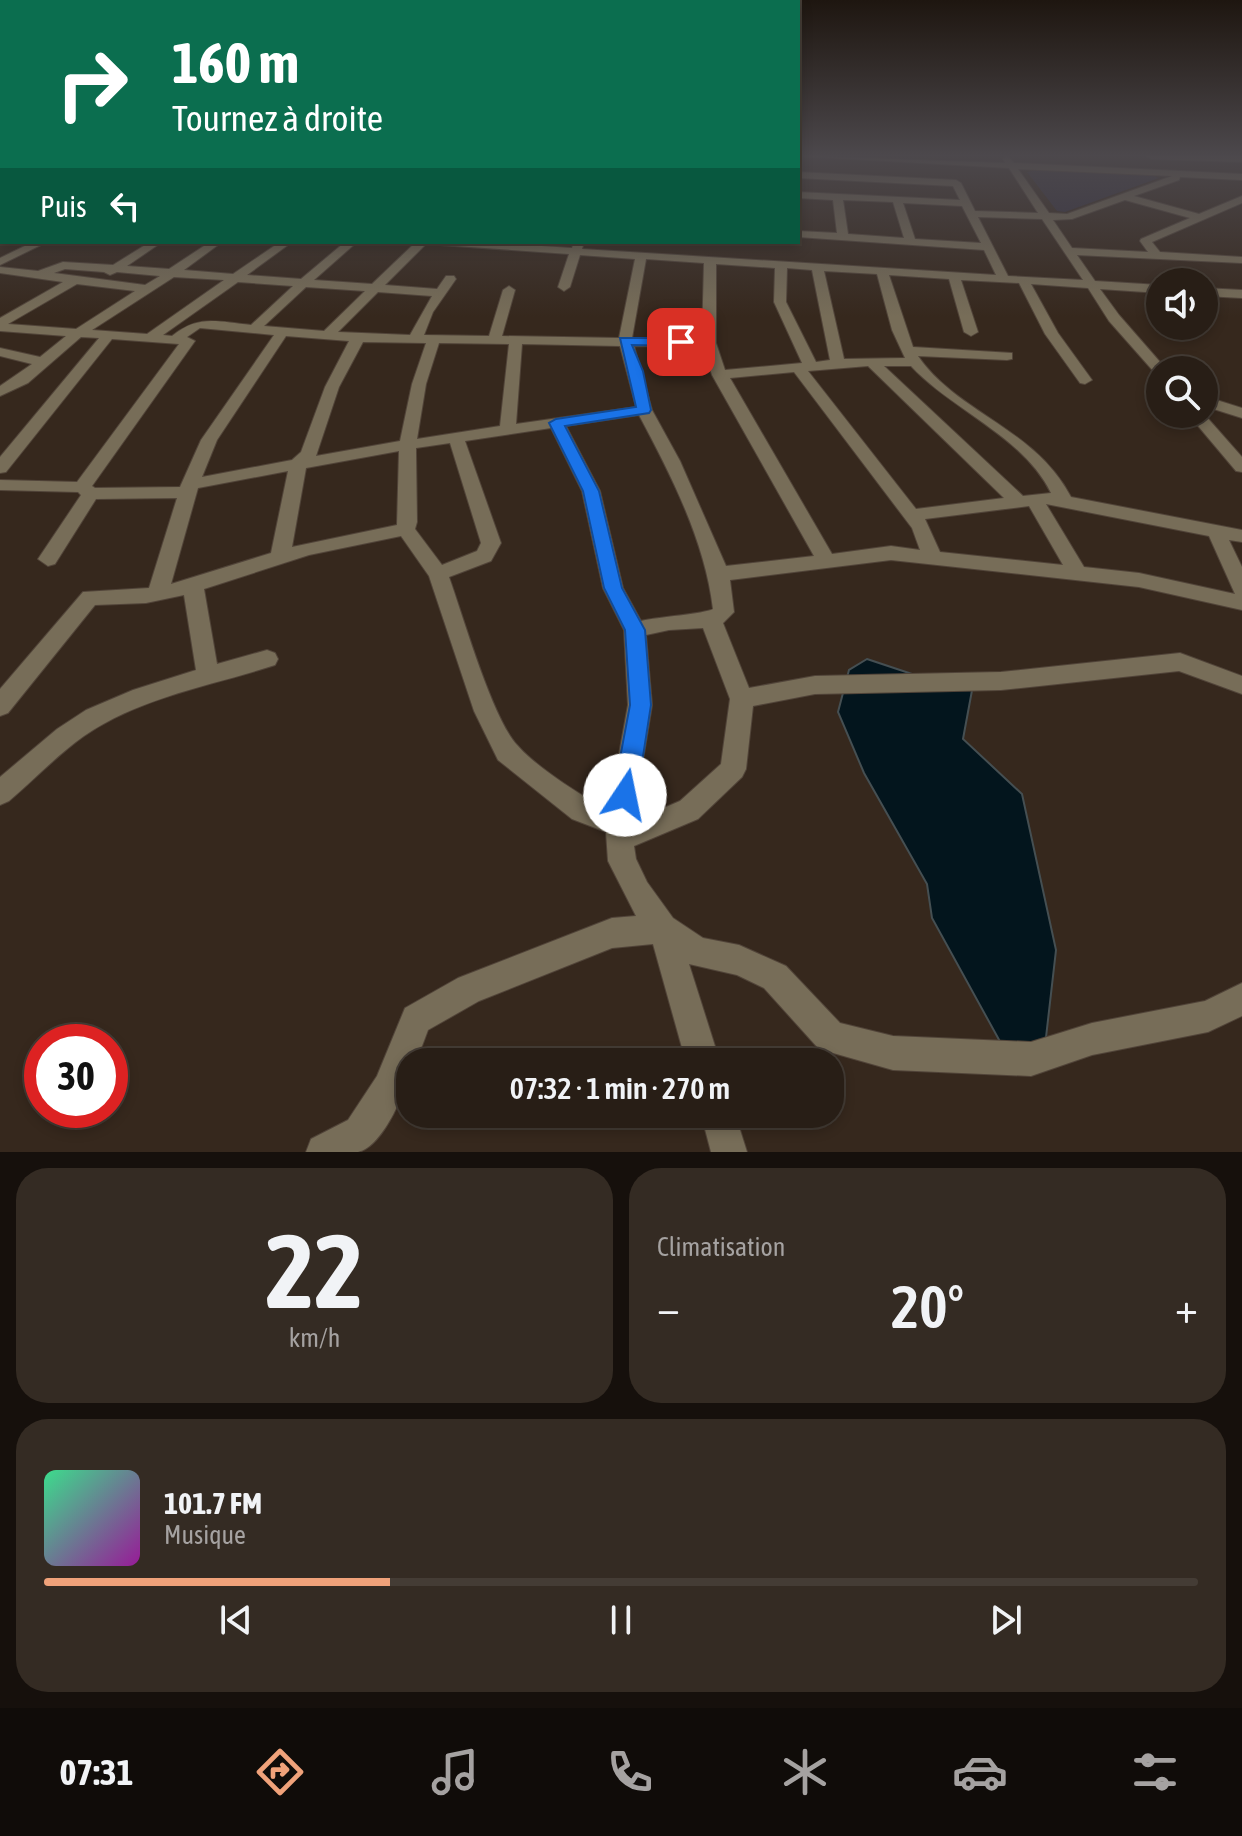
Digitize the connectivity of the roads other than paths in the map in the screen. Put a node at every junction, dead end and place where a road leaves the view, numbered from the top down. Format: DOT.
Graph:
graph roads {
  1 [pos="840,210"];
  2 [pos="900,210"];
  3 [pos="970,210"];
  4 [pos="983,210"];
  5 [pos="1041,210"];
  6 [pos="1089,210"];
  7 [pos="1172,210"];
  8 [pos="1217,210"];
  9 [pos="1199,217"];
  10 [pos="1046,218"];
  11 [pos="800,234"];
  12 [pos="843,237"];
  13 [pos="911,242"];
  14 [pos="38,244"];
  15 [pos="154,244"];
  16 [pos="214,244"];
  17 [pos="284,244"];
  18 [pos="350,244"];
  19 [pos="420,244"];
  20 [pos="504,244"];
  21 [pos="578,247"];
  22 [pos="988,247"];
  23 [pos="1068,251"];
  24 [pos="641,256"];
  25 [pos="1157,256"];
  26 [pos="1239,258"];
  27 [pos="710,260"];
  28 [pos="0,262"];
  29 [pos="781,265"];
  30 [pos="817,267"];
  31 [pos="112,270"];
  32 [pos="882,271"];
  33 [pos="4,273"];
  34 [pos="173,274"];
  35 [pos="40,275"];
  36 [pos="954,276"];
  37 [pos="236,279"];
  38 [pos="450,279"];
  39 [pos="1004,279"];
  40 [pos="1023,280"];
  41 [pos="80,282"];
  42 [pos="304,282"];
  43 [pos="1090,285"];
  44 [pos="564,287"];
  45 [pos="375,288"];
  46 [pos="1146,288"];
  47 [pos="148,289"];
  48 [pos="509,290"];
  49 [pos="441,293"];
  50 [pos="1236,294"];
  51 [pos="1242,305"];
  52 [pos="0,325"];
  53 [pos="254,329"];
  54 [pos="282,332"];
  55 [pos="971,332"];
  56 [pos="77,334"];
  57 [pos="108,336"];
  58 [pos="327,336"];
  59 [pos="151,337"];
  60 [pos="177,338"];
  61 [pos="358,338"];
  62 [pos="415,339"];
  63 [pos="434,339"];
  64 [pos="494,340"];
  65 [pos="516,340"];
  66 [pos="625,341"];
  67 [pos="709,343"];
  68 [pos="0,352"];
  69 [pos="913,356"];
  70 [pos="1007,356"];
  71 [pos="1148,356"];
  72 [pos="871,361"];
  73 [pos="41,362"];
  74 [pos="838,364"];
  75 [pos="804,366"];
  76 [pos="719,375"];
  77 [pos="1085,380"];
  78 [pos="0,392"];
  79 [pos="1218,405"];
  80 [pos="644,410"];
  81 [pos="1242,413"];
  82 [pos="556,423"];
  83 [pos="1208,428"];
  84 [pos="508,430"];
  85 [pos="456,438"];
  86 [pos="406,445"];
  87 [pos="298,464"];
  88 [pos="1242,467"];
  89 [pos="0,468"];
  90 [pos="0,485"];
  91 [pos="189,488"];
  92 [pos="86,490"];
  93 [pos="1025,498"];
  94 [pos="1063,499"];
  95 [pos="912,515"];
  96 [pos="405,529"];
  97 [pos="1216,531"];
  98 [pos="1242,536"];
  99 [pos="932,556"];
  100 [pos="280,557"];
  101 [pos="48,559"];
  102 [pos="826,560"];
  103 [pos="438,574"];
  104 [pos="719,574"];
  105 [pos="1079,575"];
  106 [pos="193,585"];
  107 [pos="1242,589"];
  108 [pos="158,593"];
  109 [pos="1242,603"];
  110 [pos="711,620"];
  111 [pos="635,630"];
  112 [pos="267,659"];
  113 [pos="208,675"];
  114 [pos="1242,685"];
  115 [pos="742,699"];
  116 [pos="0,706"];
  117 [pos="0,793"];
  118 [pos="618,832"];
  119 [pos="663,928"];
  120 [pos="1242,999"];
  121 [pos="699,1048"];
  122 [pos="722,1128"];
  123 [pos="332,1150"];
  124 [pos="729,1152"];
  1 -- 12 [label="street"];
  2 -- 13 [label="street"];
  3 -- 22 [label="street"];
  4 -- 10 [label="street"];
  5 -- 10 [label="street"];
  6 -- 10 [label="street"];
  7 -- 9 [label="street"];
  8 -- 9 [label="street"];
  9 -- 25 [label="street"];
  10 -- 23 [label="street"];
  11 -- 12 [label="street"];
  12 -- 13 [label="street"];
  13 -- 22 [label="street"];
  14 -- 28 [label="street"];
  15 -- 31 [label="street"];
  16 -- 34 [label="street"];
  17 -- 37 [label="street"];
  18 -- 42 [label="street"];
  19 -- 45 [label="street"];
  20 -- 21 [label="street"];
  21 -- 24 [label="street"];
  21 -- 44 [label="street"];
  22 -- 39 [label="street"];
  23 -- 25 [label="street"];
  23 -- 43 [label="street"];
  24 -- 27 [label="street"];
  24 -- 66 [label="street"];
  25 -- 26 [label="street"];
  27 -- 29 [label="street"];
  27 -- 67 [label="street"];
  29 -- 30 [label="street"];
  29 -- 75 [label="street"];
  30 -- 32 [label="street"];
  30 -- 74 [label="street"];
  31 -- 34 [label="street"];
  31 -- 35 [label="street"];
  31 -- 41 [label="street"];
  32 -- 36 [label="street"];
  32 -- 69 [label="street"];
  33 -- 35 [label="street"];
  34 -- 37 [label="street"];
  34 -- 47 [label="street"];
  35 -- 41 [label="street"];
  36 -- 39 [label="street"];
  36 -- 55 [label="street"];
  37 -- 42 [label="street"];
  37 -- 59 [label="street"];
  38 -- 49 [label="street"];
  39 -- 40 [label="street"];
  40 -- 43 [label="street"];
  40 -- 77 [label="street"];
  41 -- 47 [label="street"];
  41 -- 52 [label="street"];
  42 -- 45 [label="street"];
  42 -- 53 [label="street"];
  43 -- 46 [label="street"];
  43 -- 71 [label="street"];
  45 -- 49 [label="street"];
  45 -- 58 [label="street"];
  47 -- 56 [label="street"];
  48 -- 64 [label="street"];
  49 -- 62 [label="street"];
  50 -- 51 [label="street"];
  52 -- 56 [label="street"];
  53 -- 54 [label="street"];
  53 -- 60 [label="street"];
  54 -- 58 [label="street"];
  54 -- 91 [label="street"];
  56 -- 57 [label="street"];
  56 -- 73 [label="street"];
  57 -- 59 [label="street"];
  57 -- 89 [label="street"];
  58 -- 61 [label="street"];
  59 -- 60 [label="street"];
  60 -- 92 [label="street"];
  61 -- 62 [label="street"];
  61 -- 87 [label="street"];
  62 -- 63 [label="street"];
  63 -- 64 [label="street"];
  63 -- 86 [label="street"];
  64 -- 65 [label="street"];
  65 -- 66 [label="street"];
  65 -- 84 [label="street"];
  66 -- 67 [label="street"];
  66 -- 80 [label="street"];
  67 -- 76 [label="street"];
  68 -- 73 [label="street"];
  69 -- 70 [label="street"];
  69 -- 72 [label="street"];
  69 -- 94 [label="street"];
  72 -- 74 [label="street"];
  72 -- 93 [label="street"];
  73 -- 78 [label="street"];
  74 -- 75 [label="street"];
  75 -- 76 [label="street"];
  75 -- 95 [label="street"];
  76 -- 102 [label="street"];
  79 -- 81 [label="street"];
  80 -- 82 [label="street"];
  80 -- 104 [label="street"];
  82 -- 84 [label="street"];
  82 -- 111 [label="street"];
  83 -- 88 [label="street"];
  84 -- 85 [label="street"];
  85 -- 86 [label="street"];
  85 -- 103 [label="street"];
  86 -- 87 [label="street"];
  86 -- 96 [label="street"];
  87 -- 91 [label="street"];
  87 -- 100 [label="street"];
  90 -- 92 [label="street"];
  91 -- 92 [label="street"];
  91 -- 108 [label="street"];
  92 -- 101 [label="street"];
  93 -- 94 [label="street"];
  93 -- 95 [label="street"];
  93 -- 105 [label="street"];
  94 -- 97 [label="street"];
  95 -- 99 [label="street"];
  96 -- 100 [label="street"];
  96 -- 103 [label="street"];
  97 -- 98 [label="street"];
  97 -- 107 [label="street"];
  99 -- 102 [label="street"];
  99 -- 105 [label="street"];
  100 -- 106 [label="street"];
  102 -- 104 [label="street"];
  103 -- 118 [label="street"];
  104 -- 110 [label="street"];
  105 -- 109 [label="street"];
  106 -- 108 [label="street"];
  106 -- 113 [label="street"];
  108 -- 116 [label="street"];
  110 -- 111 [label="street"];
  110 -- 115 [label="street"];
  111 -- 118 [label="street"];
  112 -- 113 [label="street"];
  113 -- 117 [label="street"];
  114 -- 115 [label="street"];
  115 -- 118 [label="street"];
  118 -- 119 [label="street"];
  119 -- 120 [label="street"];
  119 -- 121 [label="street"];
  119 -- 123 [label="street"];
  122 -- 124 [label="street"];
}
